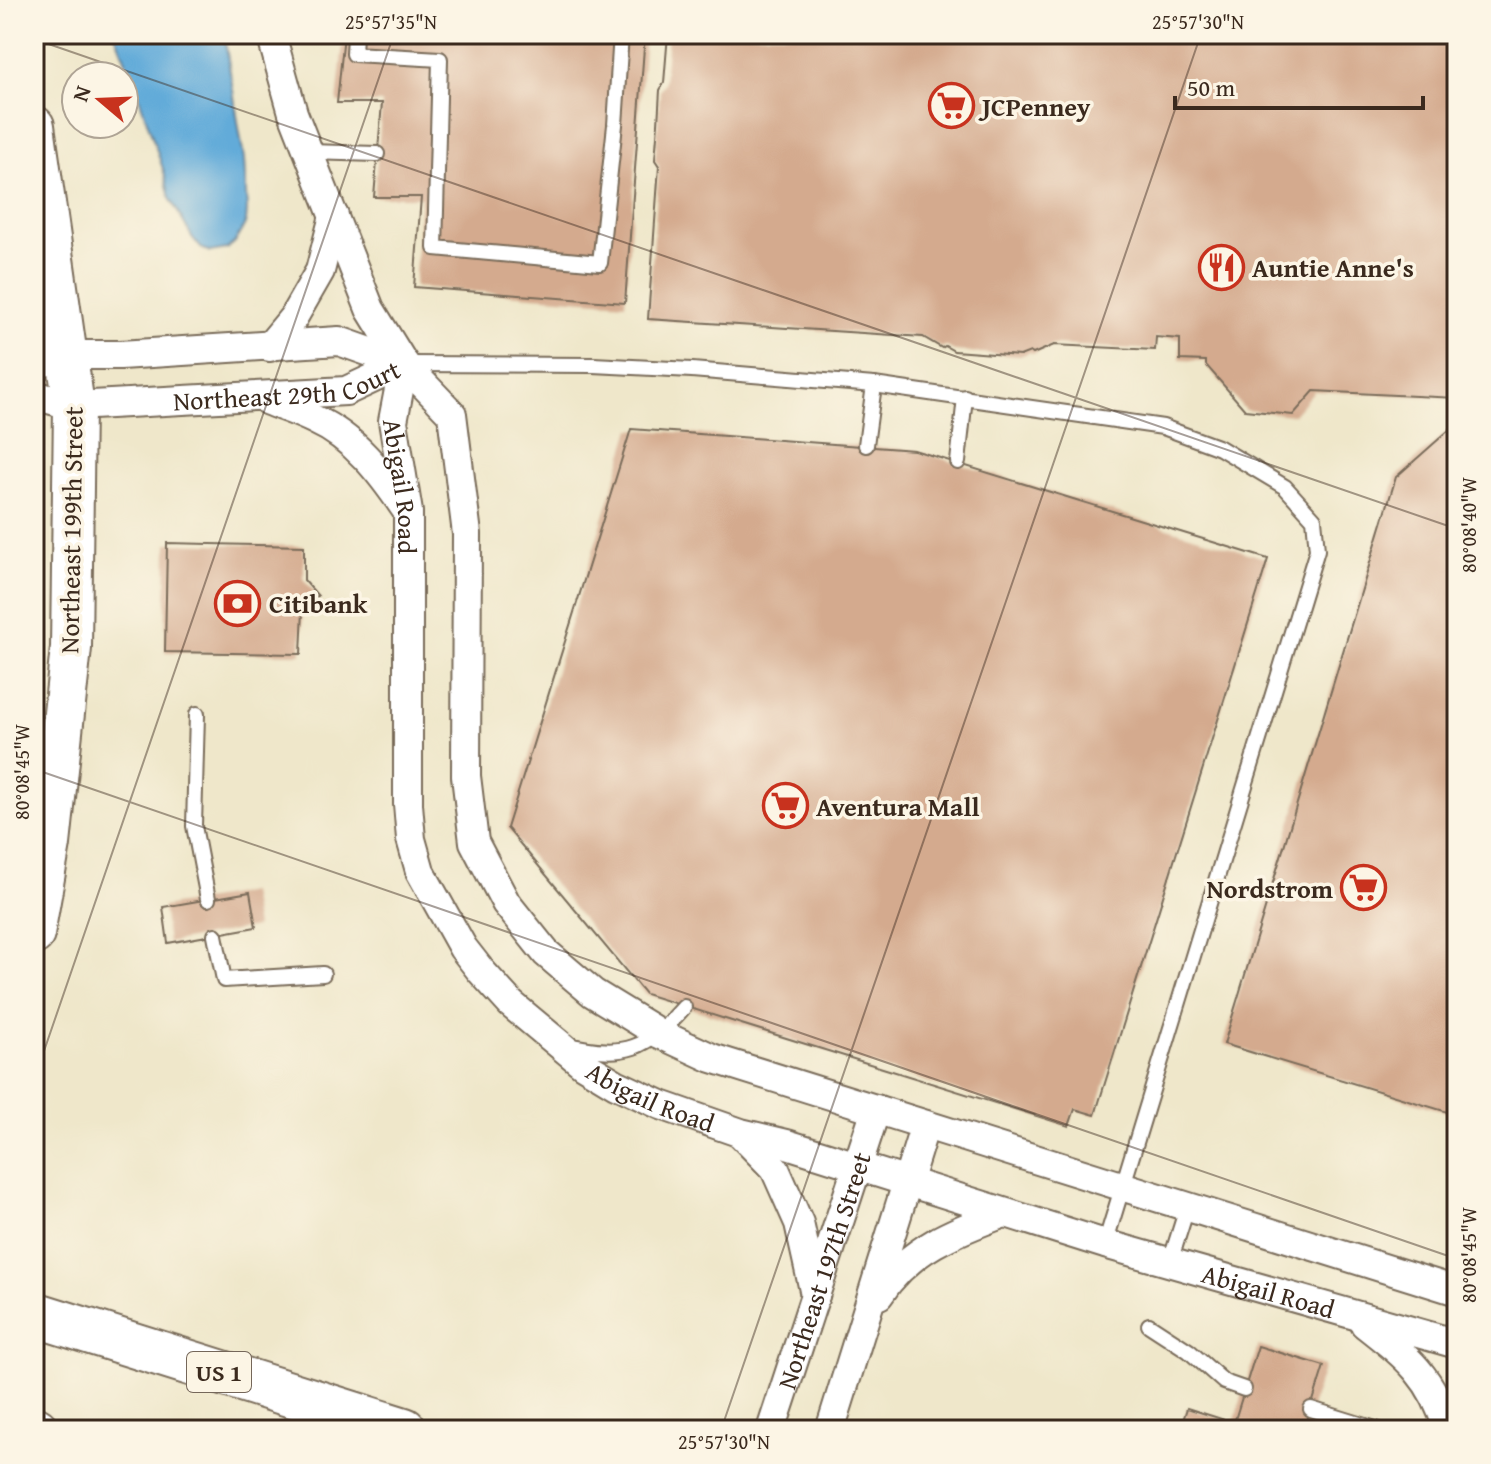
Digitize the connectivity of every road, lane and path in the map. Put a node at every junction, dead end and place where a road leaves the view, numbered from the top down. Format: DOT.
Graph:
graph roads {
  1 [pos="271,34"];
  2 [pos="355,34"];
  3 [pos="621,34"];
  4 [pos="34,126"];
  5 [pos="309,152"];
  6 [pos="377,154"];
  7 [pos="334,216"];
  8 [pos="269,347"];
  9 [pos="51,360"];
  10 [pos="404,364"];
  11 [pos="874,385"];
  12 [pos="34,395"];
  13 [pos="965,397"];
  14 [pos="258,398"];
  15 [pos="74,406"];
  16 [pos="866,445"];
  17 [pos="958,462"];
  18 [pos="408,512"];
  19 [pos="197,714"];
  20 [pos="40,859"];
  21 [pos="208,899"];
  22 [pos="34,934"];
  23 [pos="215,935"];
  24 [pos="323,974"];
  25 [pos="684,1007"];
  26 [pos="660,1034"];
  27 [pos="552,1041"];
  28 [pos="876,1109"];
  29 [pos="925,1125"];
  30 [pos="741,1133"];
  31 [pos="858,1168"];
  32 [pos="907,1182"];
  33 [pos="1122,1188"];
  34 [pos="1187,1208"];
  35 [pos="1004,1213"];
  36 [pos="1105,1244"];
  37 [pos="1170,1262"];
  38 [pos="1457,1291"];
  39 [pos="816,1296"];
  40 [pos="34,1314"];
  41 [pos="1352,1314"];
  42 [pos="865,1316"];
  43 [pos="1149,1325"];
  44 [pos="1457,1344"];
  45 [pos="1244,1389"];
  46 [pos="1311,1409"];
  47 [pos="769,1424"];
  48 [pos="404,1430"];
  49 [pos="830,1430"];
  50 [pos="1379,1430"];
  51 [pos="1448,1430"];
  1 -- 5 [label="street, Abigail Road"];
  2 -- 3 [label="lane"];
  4 -- 9 [label="street, Northeast 199th Street"];
  5 -- 6 [label="lane"];
  5 -- 7 [label="street, Abigail Road"];
  7 -- 8 [label="street"];
  7 -- 10 [label="street, Abigail Road"];
  8 -- 9 [label="street, Northeast 29th Court"];
  8 -- 10 [label="street, Northeast 29th Court"];
  9 -- 15 [label="street, Northeast 199th Street"];
  10 -- 11 [label="lane"];
  10 -- 14 [label="street, Northeast 29th Court"];
  10 -- 18 [label="street, Abigail Road"];
  10 -- 26 [label="street, Abigail Road"];
  11 -- 13 [label="lane"];
  11 -- 16 [label="lane"];
  12 -- 15 [label="street, Northeast 29th Court"];
  13 -- 17 [label="lane"];
  13 -- 33 [label="lane"];
  14 -- 15 [label="street, Northeast 29th Court"];
  14 -- 18 [label="street"];
  15 -- 20 [label="street, Northeast 199th Street"];
  18 -- 27 [label="street, Abigail Road"];
  19 -- 21 [label="lane"];
  20 -- 22 [label="street, Northeast 199th Street"];
  23 -- 24 [label="lane"];
  25 -- 26 [label="lane"];
  26 -- 27 [label="lane"];
  26 -- 28 [label="street, Abigail Road"];
  27 -- 30 [label="street, Abigail Road"];
  28 -- 29 [label="street, Abigail Road"];
  28 -- 31 [label="street, Northeast 197th Street"];
  29 -- 32 [label="street, Northeast 197th Street"];
  29 -- 33 [label="street, Abigail Road"];
  30 -- 31 [label="street, Abigail Road"];
  30 -- 39 [label="street"];
  31 -- 32 [label="street, Abigail Road"];
  31 -- 39 [label="street, Northeast 197th Street"];
  32 -- 35 [label="street, Abigail Road"];
  32 -- 42 [label="street, Northeast 197th Street"];
  33 -- 34 [label="street, Abigail Road"];
  33 -- 36 [label="lane"];
  34 -- 37 [label="lane"];
  34 -- 38 [label="street, Abigail Road"];
  35 -- 36 [label="street, Abigail Road"];
  35 -- 42 [label="street"];
  36 -- 37 [label="street, Abigail Road"];
  37 -- 41 [label="street, Abigail Road"];
  39 -- 47 [label="street, Northeast 197th Street"];
  40 -- 48 [label="main road, US 1"];
  41 -- 44 [label="street, Abigail Road"];
  41 -- 51 [label="street"];
  42 -- 49 [label="street, Northeast 197th Street"];
  43 -- 45 [label="lane"];
  46 -- 50 [label="lane"];
}
